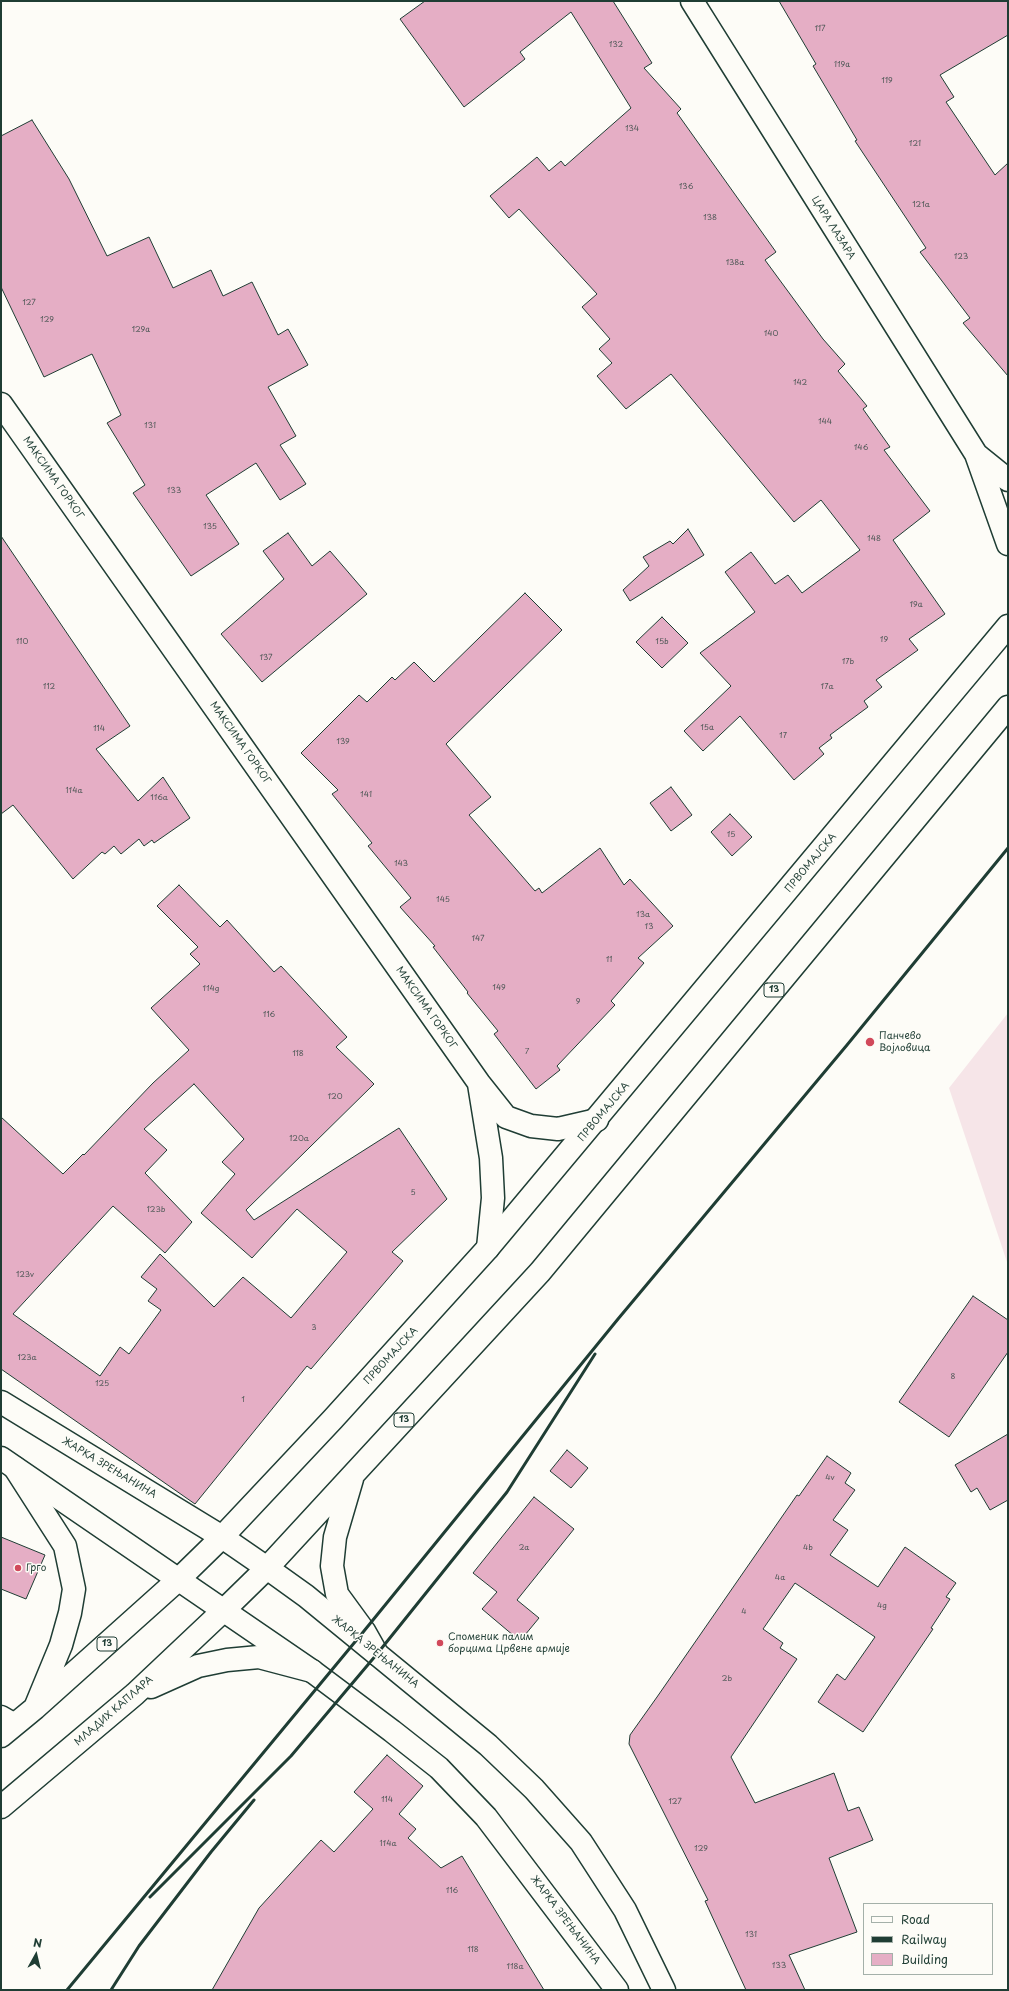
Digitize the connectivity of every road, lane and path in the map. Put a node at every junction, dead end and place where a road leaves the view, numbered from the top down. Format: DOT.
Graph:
graph roads {
  1 [pos="692,1"];
  2 [pos="1,404"];
  3 [pos="976,454"];
  4 [pos="1008,480"];
  5 [pos="1008,544"];
  6 [pos="1008,626"];
  7 [pos="1008,707"];
  8 [pos="479,1083"];
  9 [pos="597,1120"];
  10 [pos="488,1248"];
  11 [pos="1,1402"];
  12 [pos="8,1463"];
  13 [pos="353,1474"];
  14 [pos="222,1537"];
  15 [pos="268,1568"];
  16 [pos="179,1579"];
  17 [pos="224,1610"];
  18 [pos="377,1654"];
  19 [pos="312,1671"];
  20 [pos="135,1694"];
  21 [pos="35,1708"];
  22 [pos="6,1726"];
  23 [pos="1,1807"];
  24 [pos="617,1990"];
  25 [pos="664,1990"];
  1 -- 3 [label="main road, ЦАРА ЛАЗАРА"];
  2 -- 8 [label="main road, МАКСИМА ГОРКОГ"];
  3 -- 4 [label="main road"];
  3 -- 5 [label="main road"];
  6 -- 9 [label="main road, ПРВОМАЈСКА / 13"];
  7 -- 13 [label="main road, 13"];
  8 -- 9 [label="main road, МАКСИМА ГОРКОГ"];
  8 -- 10 [label="main road"];
  9 -- 10 [label="main road, ПРВОМАЈСКА / 13"];
  10 -- 14 [label="main road, ПРВОМАЈСКА / 13"];
  11 -- 14 [label="main road, ЖАРКА ЗРЕЊАНИНА"];
  12 -- 16 [label="main road, ЖАРКА ЗРЕЊАНИНА"];
  12 -- 21 [label="main road"];
  13 -- 15 [label="main road, 13"];
  13 -- 18 [label="main road"];
  14 -- 15 [label="main road, ЖАРКА ЗРЕЊАНИНА"];
  14 -- 16 [label="main road, ПРВОМАЈСКА / 13"];
  15 -- 17 [label="main road, 13"];
  15 -- 18 [label="main road, ЖАРКА ЗРЕЊАНИНА"];
  16 -- 17 [label="main road, ЖАРКА ЗРЕЊАНИНА"];
  16 -- 21 [label="main road, 13"];
  17 -- 19 [label="main road, ЖАРКА ЗРЕЊАНИНА"];
  17 -- 20 [label="main road, МЛАДИХ КАПЛАРА / 13"];
  18 -- 25 [label="main road, ЖАРКА ЗРЕЊАНИНА"];
  19 -- 20 [label="main road"];
  19 -- 24 [label="main road, ЖАРКА ЗРЕЊАНИНА"];
  20 -- 23 [label="main road, МЛАДИХ КАПЛАРА / 13"];
  21 -- 22 [label="main road, 13"];
}
